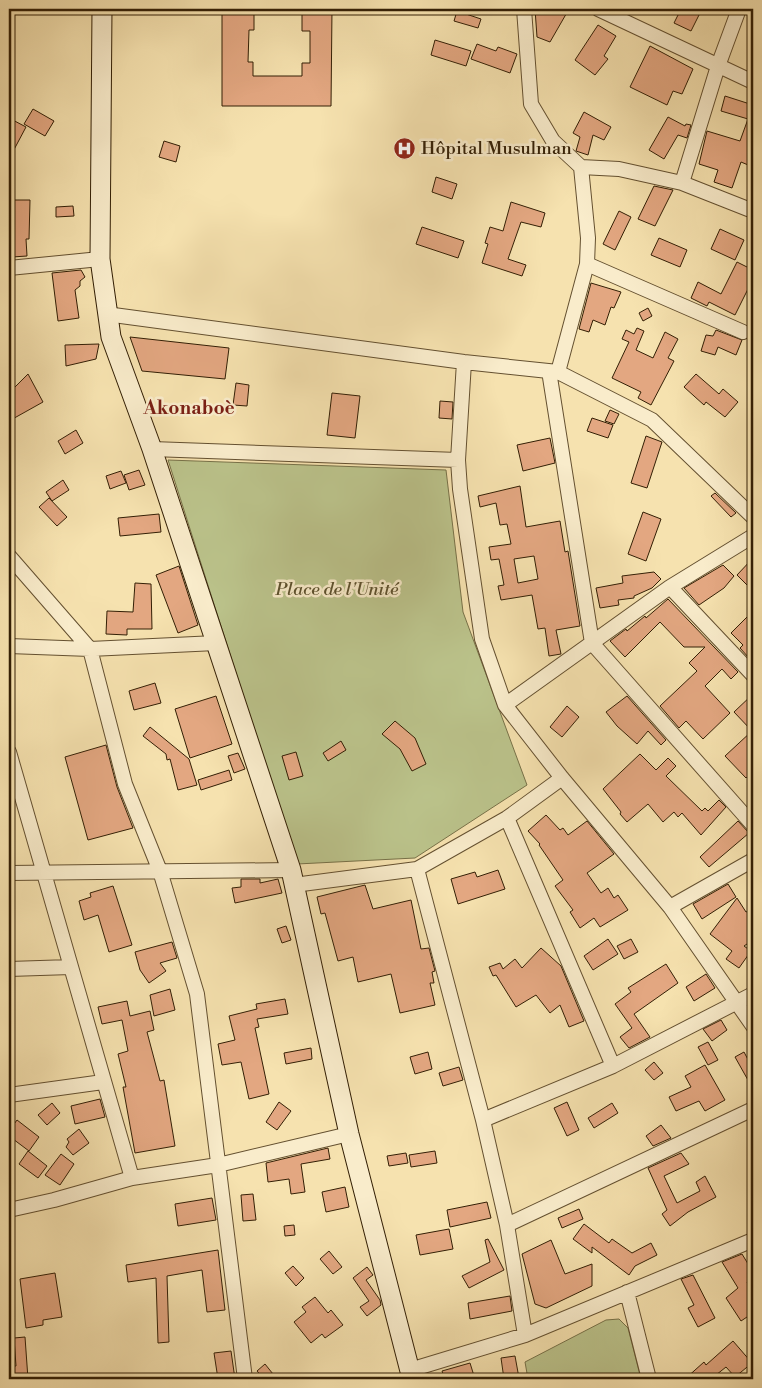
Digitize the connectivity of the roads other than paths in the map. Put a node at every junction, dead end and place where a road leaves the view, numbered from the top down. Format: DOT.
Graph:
graph roads {
  1 [pos="102,9"];
  2 [pos="524,9"];
  3 [pos="598,9"];
  4 [pos="739,9"];
  5 [pos="718,66"];
  6 [pos="753,82"];
  7 [pos="581,167"];
  8 [pos="682,183"];
  9 [pos="753,211"];
  10 [pos="100,259"];
  11 [pos="587,264"];
  12 [pos="9,268"];
  13 [pos="106,314"];
  14 [pos="743,332"];
  15 [pos="464,362"];
  16 [pos="553,372"];
  17 [pos="152,449"];
  18 [pos="458,460"];
  19 [pos="753,518"];
  20 [pos="753,536"];
  21 [pos="9,556"];
  22 [pos="670,587"];
  23 [pos="216,643"];
  24 [pos="592,643"];
  25 [pos="9,646"];
  26 [pos="90,649"];
  27 [pos="753,675"];
  28 [pos="505,705"];
  29 [pos="10,760"];
  30 [pos="562,778"];
  31 [pos="507,818"];
  32 [pos="753,825"];
  33 [pos="753,860"];
  34 [pos="417,869"];
  35 [pos="160,872"];
  36 [pos="9,873"];
  37 [pos="45,874"];
  38 [pos="292,877"];
  39 [pos="670,907"];
  40 [pos="71,966"];
  41 [pos="9,969"];
  42 [pos="753,994"];
  43 [pos="737,1002"];
  44 [pos="753,1026"];
  45 [pos="613,1066"];
  46 [pos="104,1082"];
  47 [pos="9,1095"];
  48 [pos="753,1109"];
  49 [pos="483,1120"];
  50 [pos="349,1134"];
  51 [pos="218,1165"];
  52 [pos="132,1178"];
  53 [pos="9,1210"];
  54 [pos="507,1225"];
  55 [pos="753,1240"];
  56 [pos="627,1292"];
  57 [pos="525,1335"];
  58 [pos="411,1374"];
  59 [pos="246,1379"];
  60 [pos="649,1379"];
  1 -- 10 [label="street"];
  2 -- 7 [label="street"];
  3 -- 5 [label="street"];
  4 -- 5 [label="street"];
  5 -- 6 [label="street"];
  5 -- 8 [label="street"];
  7 -- 8 [label="street"];
  7 -- 11 [label="street"];
  8 -- 9 [label="street"];
  10 -- 12 [label="street"];
  10 -- 13 [label="street"];
  11 -- 14 [label="street"];
  11 -- 16 [label="street"];
  13 -- 15 [label="street"];
  13 -- 17 [label="street"];
  15 -- 16 [label="street"];
  15 -- 18 [label="street"];
  16 -- 19 [label="street"];
  16 -- 24 [label="street"];
  17 -- 18 [label="street"];
  17 -- 23 [label="street"];
  18 -- 28 [label="street"];
  20 -- 22 [label="street"];
  21 -- 26 [label="street"];
  22 -- 24 [label="street"];
  22 -- 27 [label="street"];
  23 -- 26 [label="street"];
  23 -- 38 [label="street"];
  24 -- 28 [label="street"];
  24 -- 32 [label="street"];
  25 -- 26 [label="street"];
  26 -- 35 [label="street"];
  28 -- 30 [label="street"];
  29 -- 37 [label="street"];
  30 -- 31 [label="street"];
  30 -- 39 [label="street"];
  31 -- 34 [label="street"];
  31 -- 45 [label="street"];
  33 -- 39 [label="street"];
  34 -- 38 [label="street"];
  34 -- 49 [label="street"];
  35 -- 37 [label="street"];
  35 -- 38 [label="street"];
  35 -- 51 [label="street"];
  36 -- 37 [label="street"];
  37 -- 40 [label="street"];
  38 -- 50 [label="street"];
  39 -- 43 [label="street"];
  40 -- 41 [label="street"];
  40 -- 46 [label="street"];
  42 -- 43 [label="street"];
  43 -- 44 [label="street"];
  43 -- 45 [label="street"];
  45 -- 49 [label="street"];
  46 -- 47 [label="street"];
  46 -- 52 [label="street"];
  48 -- 54 [label="street"];
  49 -- 54 [label="street"];
  50 -- 51 [label="street"];
  50 -- 58 [label="street"];
  51 -- 52 [label="street"];
  51 -- 59 [label="street"];
  52 -- 53 [label="street"];
  54 -- 57 [label="street"];
  55 -- 56 [label="street"];
  56 -- 57 [label="street"];
  56 -- 60 [label="street"];
  57 -- 58 [label="street"];
}
